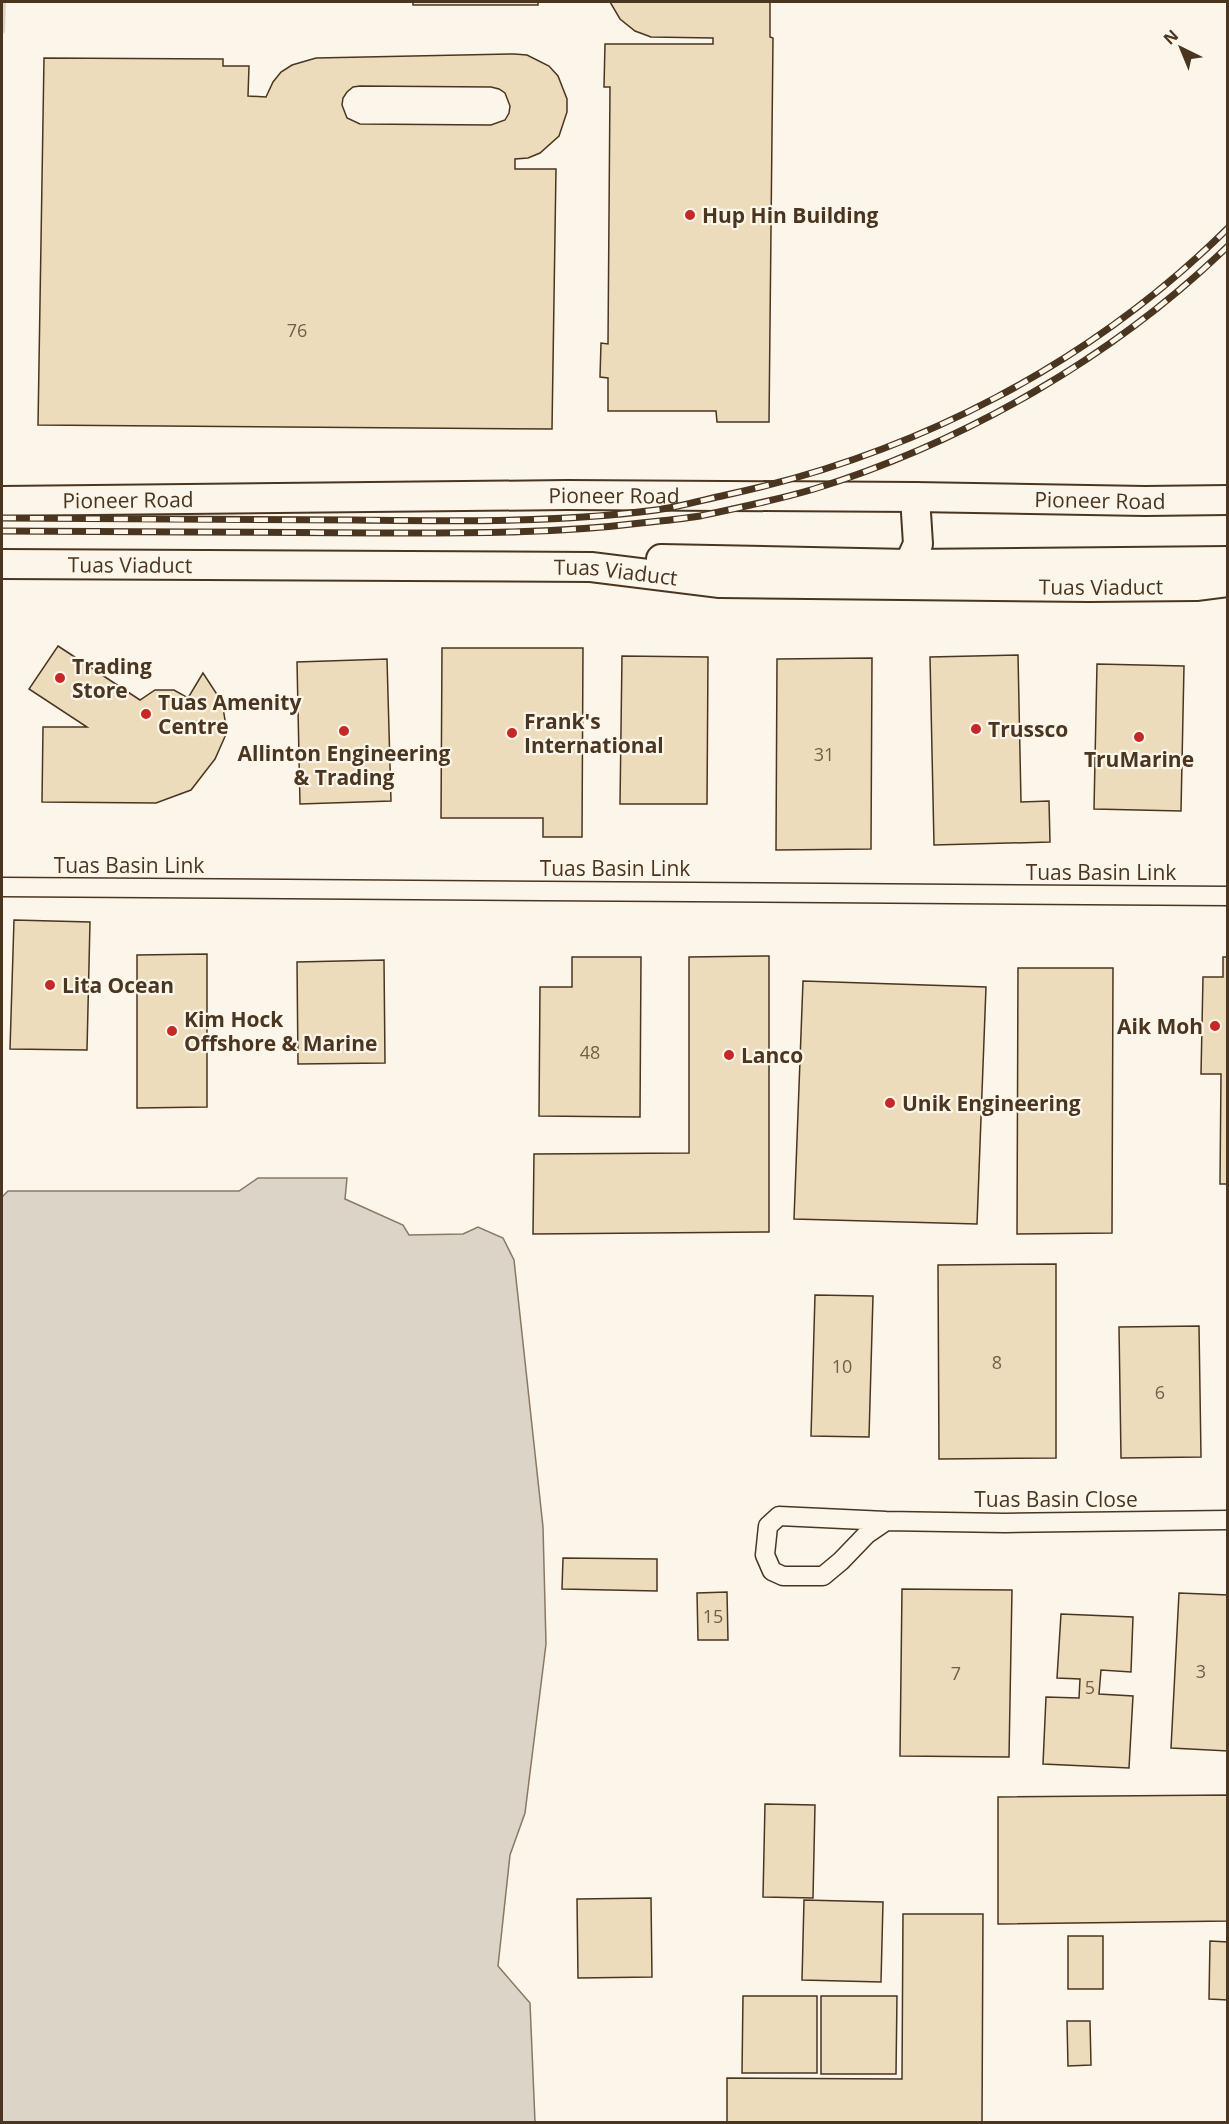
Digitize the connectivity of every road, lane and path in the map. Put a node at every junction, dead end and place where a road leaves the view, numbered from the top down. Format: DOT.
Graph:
graph roads {
  1 [pos="915,497"];
  2 [pos="1227,500"];
  3 [pos="2,501"];
  4 [pos="2,552"];
  5 [pos="1227,561"];
  6 [pos="2,564"];
  7 [pos="909,564"];
  8 [pos="1227,582"];
  9 [pos="2,886"];
  10 [pos="1227,896"];
  11 [pos="1227,1520"];
  12 [pos="886,1521"];
  1 -- 2 [label="main road, Pioneer Road"];
  1 -- 3 [label="main road, Pioneer Road"];
  1 -- 7 [label="main road"];
  4 -- 7 [label="main road"];
  5 -- 7 [label="main road"];
  6 -- 8 [label="main road, Tuas Viaduct"];
  9 -- 10 [label="street, Tuas Basin Link"];
  11 -- 12 [label="street, Tuas Basin Close"];
  12 -- 12 [label="street, Tuas Basin Close"];
}
